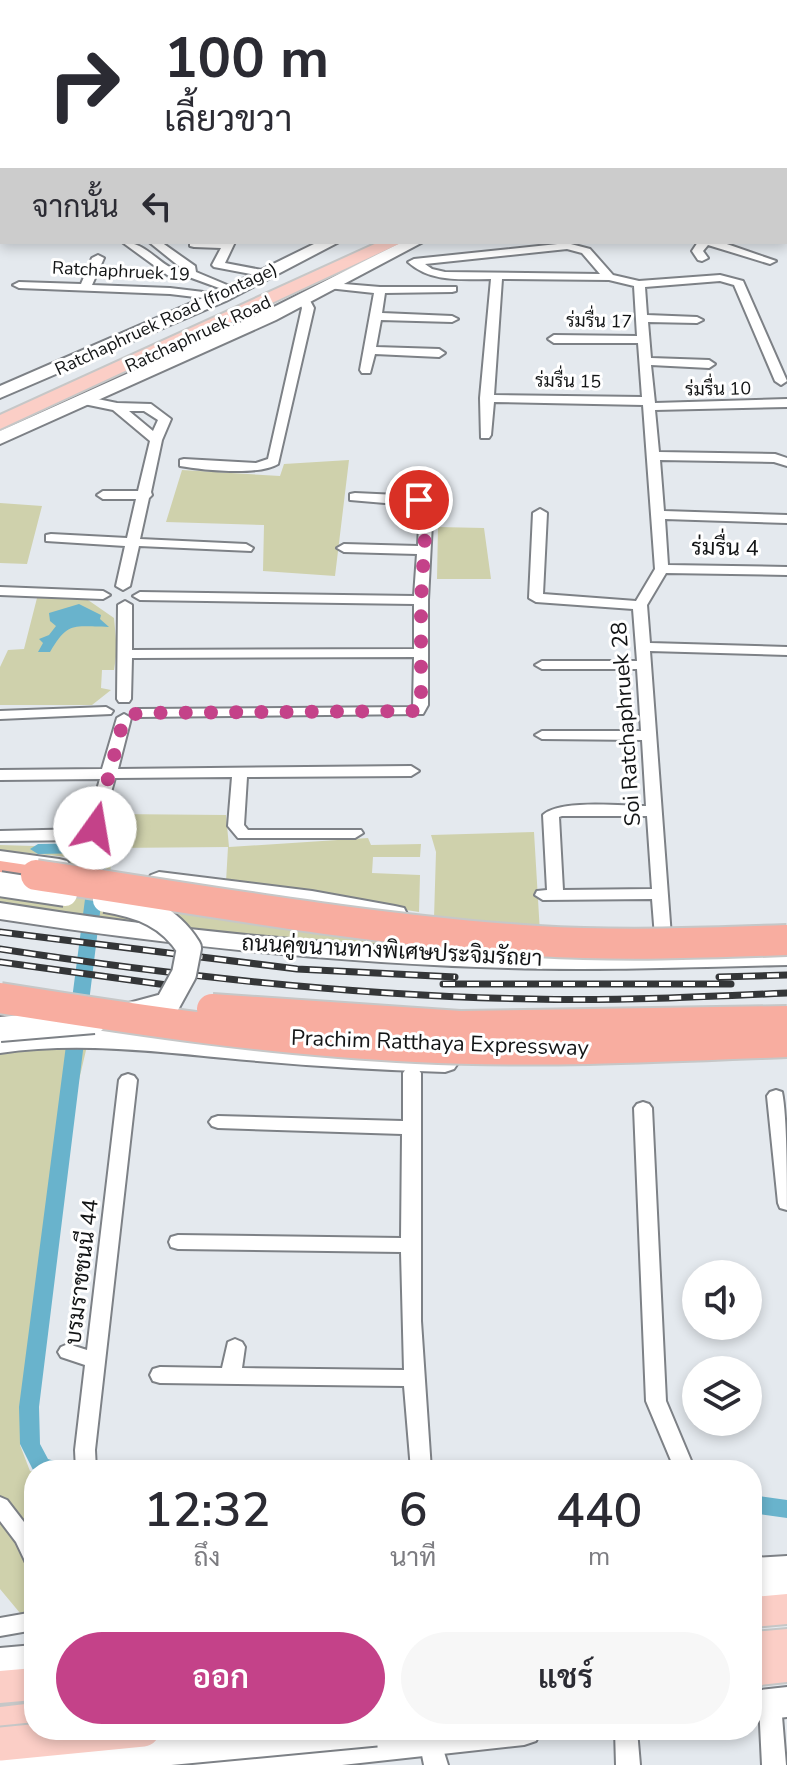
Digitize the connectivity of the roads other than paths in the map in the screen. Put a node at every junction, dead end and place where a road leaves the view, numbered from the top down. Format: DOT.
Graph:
graph roads {
  1 [pos="130,244"];
  2 [pos="157,244"];
  3 [pos="194,244"];
  4 [pos="229,244"];
  5 [pos="327,244"];
  6 [pos="342,244"];
  7 [pos="355,244"];
  8 [pos="702,244"];
  9 [pos="716,244"];
  10 [pos="396,246"];
  11 [pos="98,258"];
  12 [pos="702,258"];
  13 [pos="770,261"];
  14 [pos="414,262"];
  15 [pos="298,272"];
  16 [pos="190,274"];
  17 [pos="267,274"];
  18 [pos="497,275"];
  19 [pos="609,277"];
  20 [pos="336,283"];
  21 [pos="639,284"];
  22 [pos="19,285"];
  23 [pos="86,286"];
  24 [pos="452,289"];
  25 [pos="380,290"];
  26 [pos="226,294"];
  27 [pos="304,299"];
  28 [pos="375,316"];
  29 [pos="642,318"];
  30 [pos="452,319"];
  31 [pos="697,320"];
  32 [pos="554,339"];
  33 [pos="644,340"];
  34 [pos="369,350"];
  35 [pos="439,353"];
  36 [pos="645,361"];
  37 [pos="709,364"];
  38 [pos="366,370"];
  39 [pos="781,373"];
  40 [pos="0,393"];
  41 [pos="486,398"];
  42 [pos="77,403"];
  43 [pos="787,403"];
  44 [pos="649,404"];
  45 [pos="0,406"];
  46 [pos="117,407"];
  47 [pos="0,425"];
  48 [pos="485,435"];
  49 [pos="0,438"];
  50 [pos="156,440"];
  51 [pos="653,456"];
  52 [pos="787,462"];
  53 [pos="184,463"];
  54 [pos="103,495"];
  55 [pos="146,495"];
  56 [pos="355,497"];
  57 [pos="540,513"];
  58 [pos="658,515"];
  59 [pos="787,519"];
  60 [pos="51,538"];
  61 [pos="133,543"];
  62 [pos="246,548"];
  63 [pos="344,548"];
  64 [pos="423,550"];
  65 [pos="662,569"];
  66 [pos="787,571"];
  67 [pos="123,586"];
  68 [pos="0,591"];
  69 [pos="103,595"];
  70 [pos="140,596"];
  71 [pos="421,600"];
  72 [pos="125,605"];
  73 [pos="640,605"];
  74 [pos="643,647"];
  75 [pos="787,651"];
  76 [pos="420,653"];
  77 [pos="127,654"];
  78 [pos="542,665"];
  79 [pos="644,665"];
  80 [pos="124,699"];
  81 [pos="106,711"];
  82 [pos="0,715"];
  83 [pos="131,716"];
  84 [pos="542,735"];
  85 [pos="649,736"];
  86 [pos="411,771"];
  87 [pos="107,774"];
  88 [pos="240,774"];
  89 [pos="0,775"];
  90 [pos="654,811"];
  91 [pos="355,833"];
  92 [pos="0,836"];
  93 [pos="0,858"];
  94 [pos="0,870"];
  95 [pos="49,871"];
  96 [pos="0,884"];
  97 [pos="660,894"];
  98 [pos="0,911"];
  99 [pos="787,940"];
  100 [pos="787,957"];
  101 [pos="665,959"];
  102 [pos="592,960"];
  103 [pos="0,978"];
  104 [pos="0,998"];
  105 [pos="787,1021"];
  106 [pos="0,1029"];
  107 [pos="787,1042"];
  108 [pos="0,1044"];
  109 [pos="787,1056"];
  110 [pos="412,1073"];
  111 [pos="128,1080"];
  112 [pos="776,1096"];
  113 [pos="643,1108"];
  114 [pos="218,1122"];
  115 [pos="412,1128"];
  116 [pos="787,1203"];
  117 [pos="178,1242"];
  118 [pos="410,1245"];
  119 [pos="235,1347"];
  120 [pos="68,1352"];
  121 [pos="96,1360"];
  122 [pos="160,1375"];
  123 [pos="231,1376"];
  124 [pos="413,1378"];
  125 [pos="86,1460"];
  126 [pos="420,1460"];
  127 [pos="681,1460"];
  128 [pos="0,1506"];
  129 [pos="24,1536"];
  130 [pos="787,1570"];
  131 [pos="762,1571"];
  132 [pos="787,1586"];
  133 [pos="762,1589"];
  134 [pos="787,1609"];
  135 [pos="762,1611"];
  136 [pos="24,1623"];
  137 [pos="787,1626"];
  138 [pos="0,1627"];
  139 [pos="762,1628"];
  140 [pos="787,1645"];
  141 [pos="762,1647"];
  142 [pos="24,1661"];
  143 [pos="0,1663"];
  144 [pos="787,1666"];
  145 [pos="762,1669"];
  146 [pos="24,1685"];
  147 [pos="0,1687"];
  148 [pos="24,1699"];
  149 [pos="770,1700"];
  150 [pos="0,1702"];
  151 [pos="24,1720"];
  152 [pos="0,1723"];
  153 [pos="41,1740"];
  154 [pos="122,1740"];
  155 [pos="271,1740"];
  156 [pos="483,1740"];
  157 [pos="627,1740"];
  158 [pos="0,1744"];
  159 [pos="433,1752"];
  160 [pos="336,1758"];
  161 [pos="7,1765"];
  162 [pos="162,1765"];
  163 [pos="198,1765"];
  164 [pos="628,1765"];
  165 [pos="774,1765"];
  1 -- 16 [label="street"];
  2 -- 16 [label="street"];
  3 -- 4 [label="street"];
  4 -- 17 [label="street"];
  5 -- 17 [label="main road, Ratchaphruek Road (frontage)"];
  6 -- 15 [label="main road"];
  7 -- 15 [label="main road, Ratchaphruek Road"];
  8 -- 12 [label="street"];
  9 -- 13 [label="street"];
  10 -- 14 [label="street"];
  10 -- 20 [label="main road"];
  10 -- 47 [label="main road, Ratchaphruek Road"];
  11 -- 23 [label="street"];
  14 -- 18 [label="street"];
  14 -- 19 [label="street"];
  15 -- 45 [label="main road, Ratchaphruek Road"];
  16 -- 26 [label="street"];
  17 -- 26 [label="main road, Ratchaphruek Road (frontage)"];
  18 -- 19 [label="street"];
  18 -- 41 [label="street"];
  19 -- 21 [label="street"];
  20 -- 25 [label="street"];
  20 -- 27 [label="main road, Ratchaphruek Road (frontage)"];
  21 -- 29 [label="street"];
  21 -- 39 [label="street"];
  22 -- 23 [label="street, Ratchaphruek 19"];
  23 -- 26 [label="street, Ratchaphruek 19"];
  24 -- 25 [label="street"];
  25 -- 28 [label="street"];
  26 -- 40 [label="main road, Ratchaphruek Road (frontage)"];
  27 -- 42 [label="main road, Ratchaphruek Road (frontage)"];
  27 -- 53 [label="street"];
  28 -- 30 [label="street"];
  28 -- 34 [label="street"];
  29 -- 31 [label="street"];
  29 -- 33 [label="street"];
  32 -- 33 [label="street, ร่มรื่น 17"];
  33 -- 36 [label="street"];
  34 -- 35 [label="street"];
  34 -- 38 [label="street"];
  36 -- 37 [label="street"];
  36 -- 44 [label="street"];
  41 -- 44 [label="street, ร่มรื่น 15"];
  41 -- 48 [label="street"];
  42 -- 46 [label="street"];
  42 -- 47 [label="main road"];
  42 -- 49 [label="main road, Ratchaphruek Road (frontage)"];
  43 -- 44 [label="street, ร่มรื่น 10"];
  44 -- 51 [label="street"];
  46 -- 50 [label="street"];
  46 -- 50 [label="street"];
  50 -- 55 [label="street"];
  51 -- 52 [label="street"];
  51 -- 58 [label="street"];
  54 -- 55 [label="street"];
  55 -- 61 [label="street"];
  56 -- 64 [label="street"];
  57 -- 73 [label="street"];
  58 -- 59 [label="street"];
  58 -- 65 [label="street"];
  60 -- 61 [label="street"];
  61 -- 62 [label="street"];
  61 -- 67 [label="street"];
  63 -- 64 [label="street"];
  64 -- 71 [label="street"];
  65 -- 66 [label="street, ร่มรื่น 4"];
  65 -- 73 [label="street, Soi Ratchaphruek 28"];
  67 -- 69 [label="street"];
  67 -- 70 [label="street"];
  68 -- 69 [label="street"];
  69 -- 72 [label="street"];
  70 -- 71 [label="street"];
  70 -- 72 [label="street"];
  71 -- 76 [label="street"];
  72 -- 77 [label="street"];
  73 -- 74 [label="street, Soi Ratchaphruek 28"];
  74 -- 75 [label="street"];
  74 -- 79 [label="street, Soi Ratchaphruek 28"];
  76 -- 77 [label="street"];
  76 -- 83 [label="street"];
  77 -- 80 [label="street"];
  78 -- 79 [label="street"];
  79 -- 85 [label="street, Soi Ratchaphruek 28"];
  80 -- 81 [label="street"];
  80 -- 83 [label="street"];
  81 -- 82 [label="street"];
  81 -- 83 [label="street"];
  83 -- 87 [label="street"];
  84 -- 85 [label="street"];
  85 -- 90 [label="street, Soi Ratchaphruek 28"];
  86 -- 88 [label="street"];
  87 -- 88 [label="street"];
  87 -- 89 [label="street"];
  87 -- 92 [label="street"];
  88 -- 91 [label="street"];
  90 -- 97 [label="street, Soi Ratchaphruek 28"];
  90 -- 97 [label="street"];
  93 -- 95 [label="main road"];
  94 -- 95 [label="highway"];
  95 -- 99 [label="highway, bridge"];
  95 -- 102 [label="main road"];
  96 -- 106 [label="main road, bridge"];
  97 -- 101 [label="street, Soi Ratchaphruek 28"];
  98 -- 102 [label="main road, ถนนคู่ขนานทางพิเศษประจิมรัถยา"];
  100 -- 101 [label="main road, ถนนคู่ขนานทางพิเศษประจิมรัถยา"];
  101 -- 102 [label="main road, ถนนคู่ขนานทางพิเศษประจิมรัถยา"];
  103 -- 105 [label="highway, Prachim Ratthaya Expressway, bridge"];
  104 -- 107 [label="highway, Prachim Ratthaya Expressway, bridge"];
  108 -- 109 [label="main road"];
  110 -- 115 [label="street"];
  111 -- 121 [label="street, บรมราชชนนี 44"];
  112 -- 116 [label="street"];
  113 -- 127 [label="street"];
  114 -- 115 [label="street"];
  115 -- 118 [label="street"];
  117 -- 118 [label="street"];
  118 -- 124 [label="street"];
  119 -- 123 [label="street"];
  120 -- 121 [label="street"];
  121 -- 125 [label="street, บรมราชชนนี 44"];
  122 -- 123 [label="street"];
  123 -- 124 [label="street"];
  124 -- 126 [label="street"];
  128 -- 129 [label="street"];
  130 -- 131 [label="main road"];
  132 -- 133 [label="main road"];
  134 -- 135 [label="main road"];
  136 -- 138 [label="street"];
  137 -- 139 [label="main road"];
  140 -- 141 [label="main road"];
  142 -- 143 [label="main road"];
  144 -- 145 [label="main road"];
  146 -- 147 [label="main road"];
  148 -- 150 [label="main road"];
  149 -- 165 [label="street"];
  151 -- 152 [label="main road"];
  153 -- 158 [label="main road, bridge"];
  154 -- 162 [label="main road"];
  155 -- 161 [label="main road, bridge"];
  156 -- 159 [label="main road"];
  157 -- 164 [label="street"];
  159 -- 160 [label="main road"];
  160 -- 163 [label="main road"];
}
